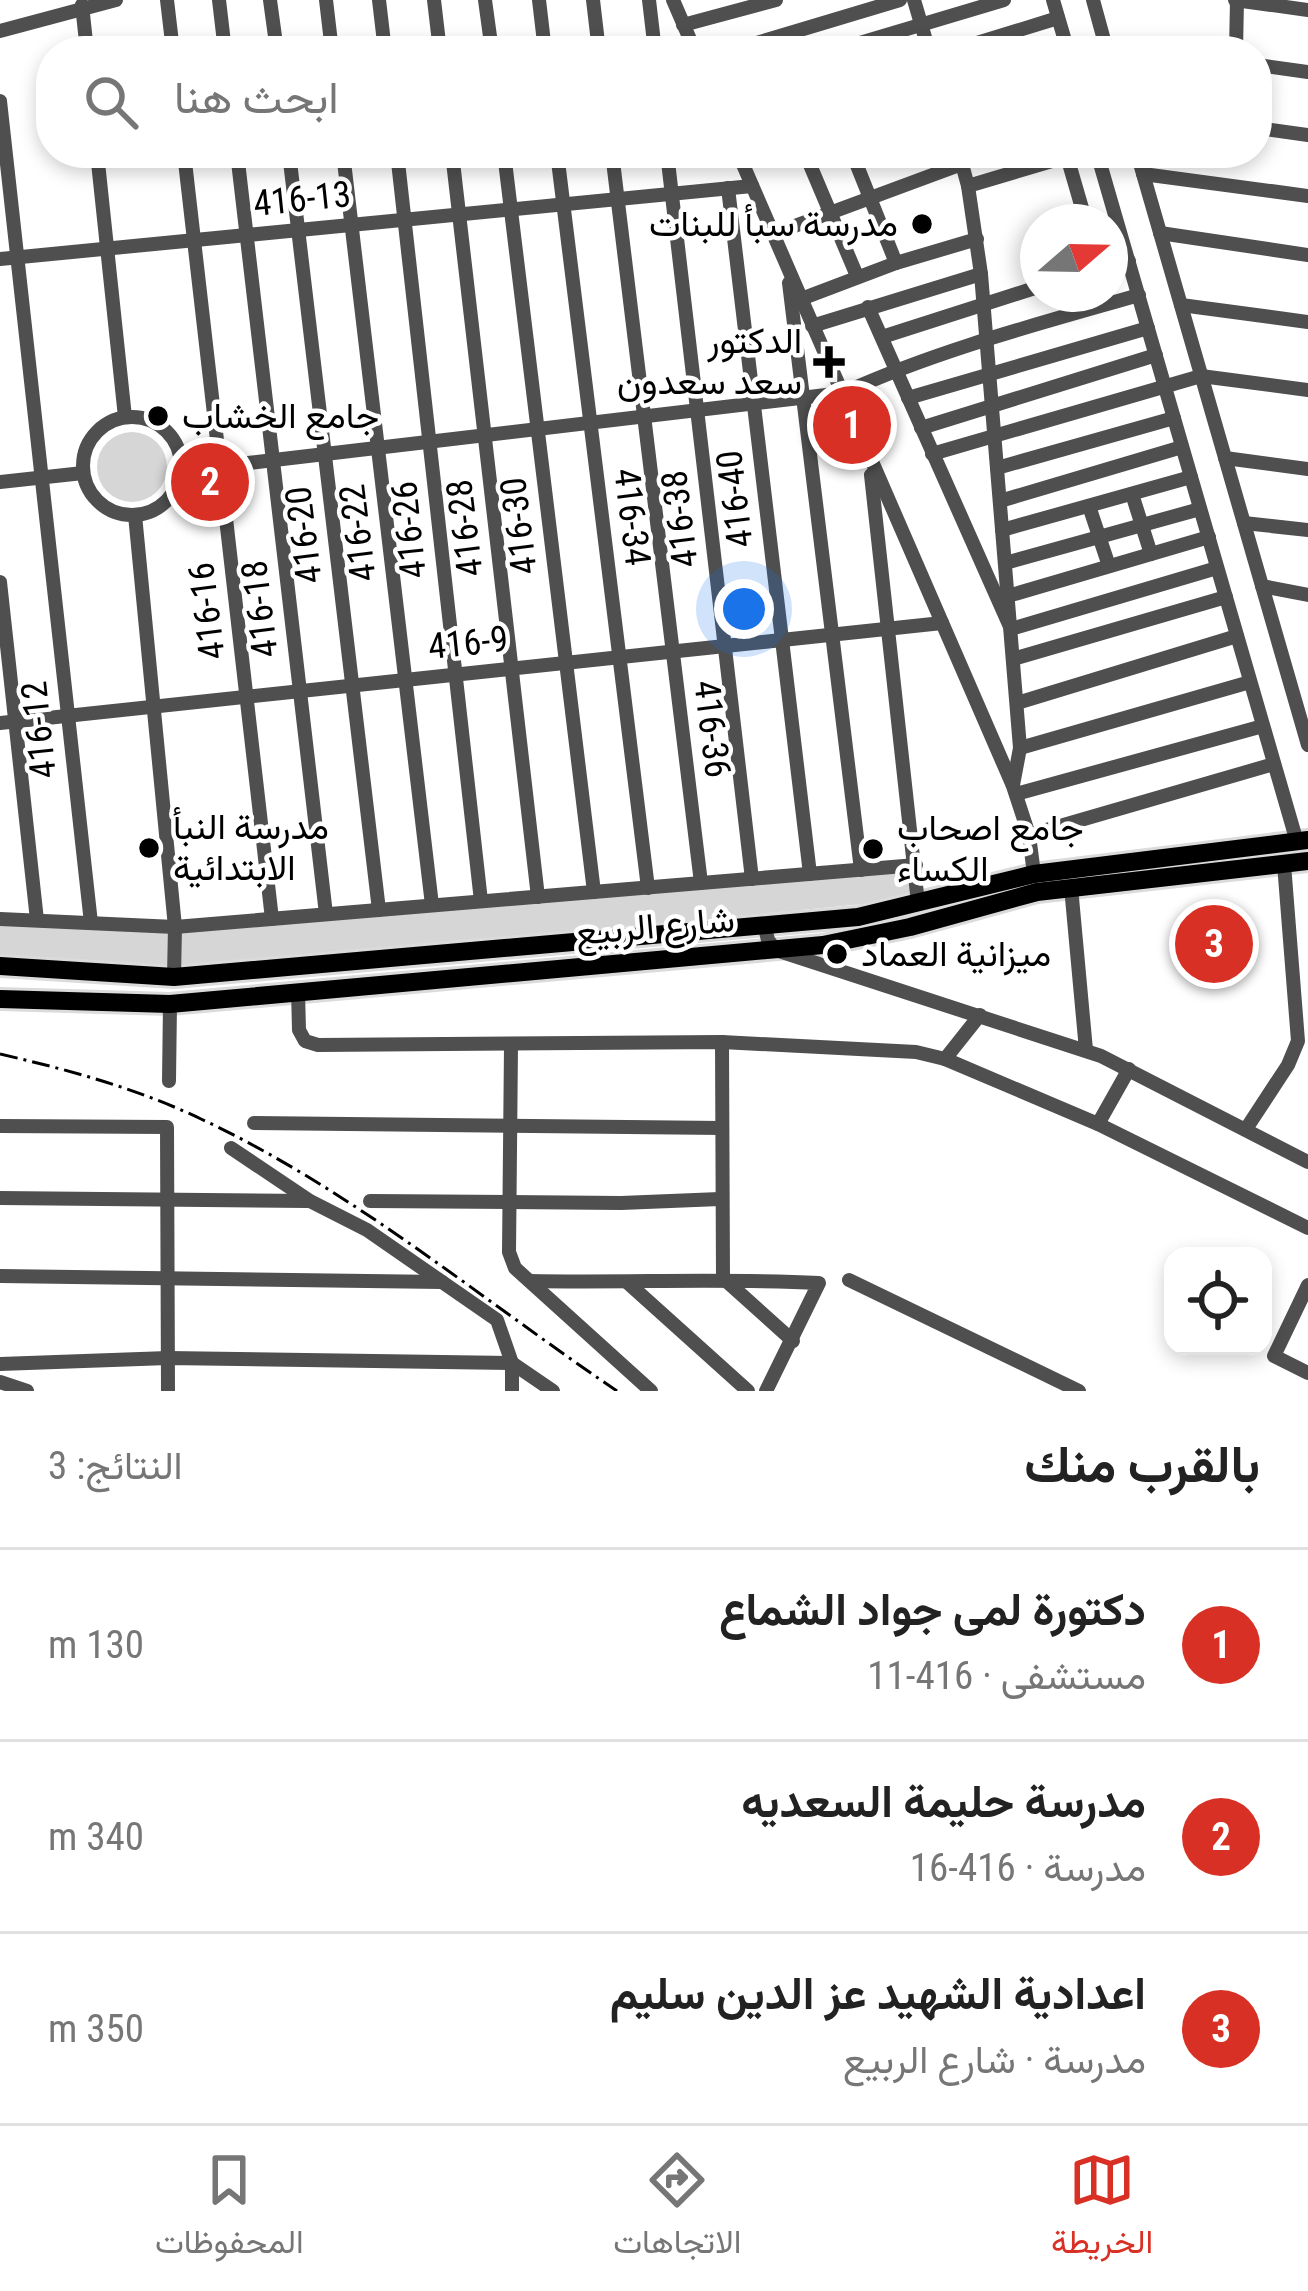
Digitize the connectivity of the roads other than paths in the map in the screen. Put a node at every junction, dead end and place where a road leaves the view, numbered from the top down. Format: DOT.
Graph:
graph roads {
  1 [pos="116,0"];
  2 [pos="166,0"];
  3 [pos="219,0"];
  4 [pos="271,0"];
  5 [pos="326,0"];
  6 [pos="379,0"];
  7 [pos="434,0"];
  8 [pos="485,0"];
  9 [pos="538,0"];
  10 [pos="593,0"];
  11 [pos="649,0"];
  12 [pos="673,0"];
  13 [pos="776,0"];
  14 [pos="900,0"];
  15 [pos="914,0"];
  16 [pos="1004,0"];
  17 [pos="1053,0"];
  18 [pos="1093,0"];
  19 [pos="1236,0"];
  20 [pos="82,4"];
  21 [pos="1308,10"];
  22 [pos="1058,18"];
  23 [pos="921,24"];
  24 [pos="683,25"];
  25 [pos="0,31"];
  26 [pos="85,36"];
  27 [pos="170,36"];
  28 [pos="223,36"];
  29 [pos="275,36"];
  30 [pos="330,36"];
  31 [pos="383,36"];
  32 [pos="438,36"];
  33 [pos="490,36"];
  34 [pos="543,36"];
  35 [pos="597,36"];
  36 [pos="653,36"];
  37 [pos="688,36"];
  38 [pos="780,36"];
  39 [pos="882,36"];
  40 [pos="925,36"];
  41 [pos="1000,36"];
  42 [pos="1062,36"];
  43 [pos="1104,36"];
  44 [pos="1236,36"];
  45 [pos="1272,67"];
  46 [pos="1308,72"];
  47 [pos="0,101"];
  48 [pos="1272,130"];
  49 [pos="1308,135"];
  50 [pos="99,168"];
  51 [pos="186,168"];
  52 [pos="239,168"];
  53 [pos="291,168"];
  54 [pos="345,168"];
  55 [pos="399,168"];
  56 [pos="454,168"];
  57 [pos="506,168"];
  58 [pos="559,168"];
  59 [pos="613,168"];
  60 [pos="668,168"];
  61 [pos="744,168"];
  62 [pos="812,168"];
  63 [pos="858,168"];
  64 [pos="938,168"];
  65 [pos="963,168"];
  66 [pos="1025,168"];
  67 [pos="1073,168"];
  68 [pos="1101,168"];
  69 [pos="1141,168"];
  70 [pos="1143,174"];
  71 [pos="752,186"];
  72 [pos="968,186"];
  73 [pos="728,188"];
  74 [pos="671,194"];
  75 [pos="869,196"];
  76 [pos="1308,196"];
  77 [pos="617,199"];
  78 [pos="564,204"];
  79 [pos="1082,204"];
  80 [pos="511,209"];
  81 [pos="829,211"];
  82 [pos="459,214"];
  83 [pos="404,220"];
  84 [pos="351,225"];
  85 [pos="298,230"];
  86 [pos="1160,233"];
  87 [pos="773,234"];
  88 [pos="247,235"];
  89 [pos="977,238"];
  90 [pos="194,240"];
  91 [pos="107,248"];
  92 [pos="1308,255"];
  93 [pos="17,257"];
  94 [pos="0,259"];
  95 [pos="1129,261"];
  96 [pos="896,263"];
  97 [pos="787,266"];
  98 [pos="981,274"];
  99 [pos="857,276"];
  100 [pos="1020,292"];
  101 [pos="1138,295"];
  102 [pos="801,299"];
  103 [pos="983,303"];
  104 [pos="1181,305"];
  105 [pos="868,307"];
  106 [pos="1308,322"];
  107 [pos="812,326"];
  108 [pos="1148,328"];
  109 [pos="882,337"];
  110 [pos="986,338"];
  111 [pos="1156,355"];
  112 [pos="896,369"];
  113 [pos="989,374"];
  114 [pos="1201,376"];
  115 [pos="1165,386"];
  116 [pos="1308,390"];
  117 [pos="842,393"];
  118 [pos="803,398"];
  119 [pos="908,398"];
  120 [pos="754,404"];
  121 [pos="992,404"];
  122 [pos="697,410"];
  123 [pos="644,416"];
  124 [pos="125,417"];
  125 [pos="1174,418"];
  126 [pos="591,423"];
  127 [pos="921,428"];
  128 [pos="538,429"];
  129 [pos="484,435"];
  130 [pos="994,435"];
  131 [pos="429,442"];
  132 [pos="1183,447"];
  133 [pos="377,448"];
  134 [pos="325,454"];
  135 [pos="932,454"];
  136 [pos="869,458"];
  137 [pos="1225,458"];
  138 [pos="273,460"];
  139 [pos="220,466"];
  140 [pos="997,468"];
  141 [pos="1308,469"];
  142 [pos="181,471"];
  143 [pos="83,473"];
  144 [pos="1191,477"];
  145 [pos="41,478"];
  146 [pos="0,482"];
  147 [pos="1132,494"];
  148 [pos="1000,500"];
  149 [pos="1089,506"];
  150 [pos="1200,509"];
  151 [pos="135,515"];
  152 [pos="1244,523"];
  153 [pos="1142,525"];
  154 [pos="1002,530"];
  155 [pos="1308,530"];
  156 [pos="1099,537"];
  157 [pos="1208,537"];
  158 [pos="1151,554"];
  159 [pos="1005,563"];
  160 [pos="1109,566"];
  161 [pos="1217,568"];
  162 [pos="0,582"];
  163 [pos="1262,586"];
  164 [pos="1308,595"];
  165 [pos="1008,596"];
  166 [pos="1226,597"];
  167 [pos="942,622"];
  168 [pos="889,628"];
  169 [pos="1010,629"];
  170 [pos="832,634"];
  171 [pos="1237,636"];
  172 [pos="782,640"];
  173 [pos="725,646"];
  174 [pos="673,651"];
  175 [pos="620,657"];
  176 [pos="1013,658"];
  177 [pos="566,663"];
  178 [pos="511,669"];
  179 [pos="455,674"];
  180 [pos="405,680"];
  181 [pos="1250,682"];
  182 [pos="352,686"];
  183 [pos="300,691"];
  184 [pos="1308,694"];
  185 [pos="247,697"];
  186 [pos="1016,703"];
  187 [pos="154,706"];
  188 [pos="68,716"];
  189 [pos="1304,721"];
  190 [pos="8,722"];
  191 [pos="1263,726"];
  192 [pos="1308,746"];
  193 [pos="1020,748"];
  194 [pos="1274,764"];
  195 [pos="1014,790"];
  196 [pos="1029,835"];
  197 [pos="1302,841"];
  198 [pos="1308,861"];
  199 [pos="1284,864"];
  200 [pos="916,865"];
  201 [pos="861,870"];
  202 [pos="810,874"];
  203 [pos="1034,874"];
  204 [pos="752,879"];
  205 [pos="701,883"];
  206 [pos="1071,887"];
  207 [pos="648,888"];
  208 [pos="593,892"];
  209 [pos="538,897"];
  210 [pos="481,901"];
  211 [pos="918,903"];
  212 [pos="432,905"];
  213 [pos="379,910"];
  214 [pos="326,914"];
  215 [pos="0,919"];
  216 [pos="272,919"];
  217 [pos="37,920"];
  218 [pos="91,923"];
  219 [pos="764,924"];
  220 [pos="175,927"];
  221 [pos="776,950"];
  222 [pos="0,966"];
  223 [pos="174,977"];
  224 [pos="298,991"];
  225 [pos="0,999"];
  226 [pos="170,1004"];
  227 [pos="980,1015"];
  228 [pos="1303,1034"];
  229 [pos="722,1042"];
  230 [pos="511,1046"];
  231 [pos="1086,1050"];
  232 [pos="945,1059"];
  233 [pos="1129,1069"];
  234 [pos="169,1081"];
  235 [pos="254,1123"];
  236 [pos="512,1124"];
  237 [pos="1098,1124"];
  238 [pos="0,1126"];
  239 [pos="722,1128"];
  240 [pos="1246,1129"];
  241 [pos="231,1148"];
  242 [pos="1308,1162"];
  243 [pos="0,1198"];
  244 [pos="167,1199"];
  245 [pos="720,1199"];
  246 [pos="511,1200"];
  247 [pos="370,1201"];
  248 [pos="310,1202"];
  249 [pos="1308,1228"];
  250 [pos="0,1276"];
  251 [pos="168,1278"];
  252 [pos="723,1278"];
  253 [pos="849,1280"];
  254 [pos="530,1281"];
  255 [pos="442,1282"];
  256 [pos="628,1283"];
  257 [pos="1308,1285"];
  258 [pos="793,1341"];
  259 [pos="168,1358"];
  260 [pos="512,1363"];
  261 [pos="0,1364"];
  262 [pos="1308,1373"];
  263 [pos="0,1382"];
  264 [pos="26,1391"];
  265 [pos="168,1391"];
  266 [pos="512,1391"];
  267 [pos="553,1391"];
  268 [pos="651,1391"];
  269 [pos="748,1391"];
  270 [pos="766,1391"];
  271 [pos="1079,1391"];
  1 -- 20 [label="street"];
  2 -- 27 [label="street"];
  3 -- 28 [label="street"];
  4 -- 29 [label="street"];
  5 -- 30 [label="street"];
  6 -- 31 [label="street"];
  7 -- 32 [label="street"];
  8 -- 33 [label="street"];
  9 -- 34 [label="street"];
  10 -- 35 [label="street"];
  11 -- 36 [label="street"];
  12 -- 24 [label="street"];
  13 -- 24 [label="street"];
  14 -- 38 [label="street"];
  15 -- 23 [label="street"];
  16 -- 23 [label="street"];
  17 -- 22 [label="street"];
  18 -- 43 [label="street"];
  19 -- 21 [label="street"];
  19 -- 44 [label="street"];
  20 -- 25 [label="street"];
  20 -- 26 [label="street"];
  22 -- 41 [label="street"];
  22 -- 42 [label="street"];
  23 -- 39 [label="street"];
  23 -- 40 [label="street"];
  24 -- 37 [label="street"];
  45 -- 46 [label="street"];
  47 -- 93 [label="street, 416-12"];
  48 -- 49 [label="street"];
  50 -- 91 [label="street"];
  51 -- 90 [label="street, 416-16"];
  52 -- 88 [label="street, 416-18"];
  53 -- 85 [label="street, 416-20"];
  54 -- 84 [label="street, 416-22"];
  55 -- 83 [label="street, 416-26"];
  56 -- 82 [label="street, 416-28"];
  57 -- 80 [label="street, 416-30"];
  58 -- 78 [label="street, 416-34"];
  59 -- 77 [label="street, 416-36"];
  60 -- 74 [label="street, 416-38"];
  61 -- 71 [label="street"];
  62 -- 81 [label="street"];
  63 -- 75 [label="street"];
  64 -- 75 [label="street"];
  65 -- 72 [label="street"];
  66 -- 72 [label="street"];
  67 -- 79 [label="street"];
  68 -- 95 [label="street"];
  69 -- 70 [label="street"];
  70 -- 76 [label="street"];
  70 -- 86 [label="street"];
  71 -- 73 [label="street, 416-13"];
  71 -- 87 [label="street"];
  72 -- 89 [label="street"];
  73 -- 74 [label="street, 416-13"];
  73 -- 120 [label="street, 416-40"];
  74 -- 77 [label="street, 416-13"];
  74 -- 122 [label="street, 416-38"];
  75 -- 81 [label="street"];
  75 -- 96 [label="street"];
  77 -- 78 [label="street, 416-13"];
  77 -- 123 [label="street, 416-36"];
  78 -- 80 [label="street, 416-13"];
  78 -- 126 [label="street, 416-34"];
  80 -- 82 [label="street, 416-13"];
  80 -- 128 [label="street, 416-30"];
  81 -- 87 [label="street"];
  81 -- 99 [label="street"];
  82 -- 83 [label="street, 416-13"];
  82 -- 129 [label="street, 416-28"];
  83 -- 84 [label="street, 416-13"];
  83 -- 131 [label="street, 416-26"];
  84 -- 85 [label="street, 416-13"];
  84 -- 133 [label="street, 416-22"];
  85 -- 88 [label="street, 416-13"];
  85 -- 134 [label="street, 416-20"];
  86 -- 92 [label="street"];
  86 -- 104 [label="street"];
  87 -- 97 [label="street"];
  88 -- 90 [label="street, 416-13"];
  88 -- 138 [label="street, 416-18"];
  89 -- 96 [label="street"];
  89 -- 98 [label="street"];
  90 -- 91 [label="street, 416-13"];
  90 -- 139 [label="street, 416-16"];
  91 -- 93 [label="street, 416-13"];
  91 -- 124 [label="street"];
  93 -- 94 [label="street, 416-13"];
  93 -- 145 [label="street, 416-12"];
  95 -- 101 [label="street"];
  96 -- 99 [label="street"];
  97 -- 102 [label="street"];
  97 -- 118 [label="street"];
  98 -- 103 [label="street"];
  98 -- 105 [label="street"];
  99 -- 102 [label="street"];
  100 -- 103 [label="street"];
  101 -- 108 [label="street"];
  101 -- 110 [label="street"];
  102 -- 107 [label="street"];
  103 -- 109 [label="street"];
  103 -- 110 [label="street"];
  104 -- 106 [label="street"];
  104 -- 114 [label="street"];
  105 -- 107 [label="street"];
  105 -- 109 [label="street"];
  107 -- 117 [label="street"];
  108 -- 111 [label="street"];
  108 -- 113 [label="street"];
  109 -- 112 [label="street"];
  110 -- 112 [label="street"];
  110 -- 113 [label="street"];
  111 -- 115 [label="street"];
  111 -- 121 [label="street"];
  112 -- 117 [label="street"];
  112 -- 119 [label="street"];
  113 -- 119 [label="street"];
  113 -- 121 [label="street"];
  114 -- 115 [label="street"];
  114 -- 116 [label="street"];
  114 -- 137 [label="street"];
  115 -- 125 [label="street"];
  115 -- 130 [label="street"];
  117 -- 118 [label="street"];
  117 -- 136 [label="street"];
  118 -- 120 [label="street"];
  118 -- 170 [label="street"];
  119 -- 127 [label="street"];
  120 -- 122 [label="street"];
  120 -- 172 [label="street, 416-40"];
  121 -- 127 [label="street"];
  121 -- 130 [label="street"];
  122 -- 123 [label="street"];
  122 -- 173 [label="street, 416-38"];
  123 -- 126 [label="street"];
  123 -- 174 [label="street, 416-36"];
  124 -- 142 [label="street"];
  124 -- 143 [label="street"];
  125 -- 132 [label="street"];
  125 -- 140 [label="street"];
  126 -- 128 [label="street"];
  126 -- 175 [label="street, 416-34"];
  127 -- 135 [label="street"];
  128 -- 129 [label="street"];
  128 -- 177 [label="street, 416-30"];
  129 -- 131 [label="street"];
  129 -- 178 [label="street, 416-28"];
  130 -- 135 [label="street"];
  130 -- 140 [label="street"];
  131 -- 133 [label="street"];
  131 -- 179 [label="street, 416-26"];
  132 -- 144 [label="street"];
  132 -- 148 [label="street"];
  133 -- 134 [label="street"];
  133 -- 180 [label="street, 416-22"];
  134 -- 138 [label="street"];
  134 -- 182 [label="street, 416-20"];
  135 -- 169 [label="street"];
  136 -- 167 [label="street"];
  136 -- 168 [label="street"];
  137 -- 141 [label="street"];
  137 -- 152 [label="street"];
  138 -- 139 [label="street"];
  138 -- 183 [label="street, 416-18"];
  139 -- 142 [label="street"];
  139 -- 185 [label="street, 416-16"];
  140 -- 148 [label="street"];
  142 -- 151 [label="street"];
  143 -- 145 [label="street"];
  143 -- 151 [label="street"];
  144 -- 147 [label="street"];
  144 -- 150 [label="street"];
  145 -- 146 [label="street"];
  145 -- 188 [label="street, 416-12"];
  147 -- 149 [label="street"];
  147 -- 153 [label="street"];
  148 -- 154 [label="street"];
  149 -- 154 [label="street"];
  149 -- 156 [label="street"];
  150 -- 153 [label="street"];
  150 -- 157 [label="street"];
  151 -- 187 [label="street"];
  152 -- 155 [label="street"];
  152 -- 163 [label="street"];
  153 -- 156 [label="street"];
  153 -- 158 [label="street"];
  154 -- 159 [label="street"];
  156 -- 159 [label="street"];
  156 -- 160 [label="street"];
  157 -- 158 [label="street"];
  157 -- 161 [label="street"];
  158 -- 160 [label="street"];
  159 -- 165 [label="street"];
  160 -- 165 [label="street"];
  161 -- 166 [label="street"];
  161 -- 169 [label="street"];
  162 -- 190 [label="street"];
  163 -- 164 [label="street"];
  163 -- 189 [label="street"];
  165 -- 169 [label="street"];
  166 -- 171 [label="street"];
  166 -- 176 [label="street"];
  167 -- 168 [label="street, 416-9"];
  167 -- 195 [label="street"];
  168 -- 170 [label="street, 416-9"];
  168 -- 200 [label="street"];
  169 -- 176 [label="street"];
  170 -- 172 [label="street, 416-9"];
  170 -- 201 [label="street"];
  171 -- 181 [label="street"];
  171 -- 186 [label="street"];
  172 -- 173 [label="street, 416-9"];
  172 -- 202 [label="street, 416-40"];
  173 -- 174 [label="street, 416-9"];
  173 -- 204 [label="street, 416-38"];
  174 -- 175 [label="street, 416-9"];
  174 -- 205 [label="street, 416-36"];
  175 -- 177 [label="street, 416-9"];
  175 -- 207 [label="street, 416-34"];
  176 -- 186 [label="street"];
  177 -- 178 [label="street, 416-9"];
  177 -- 208 [label="street, 416-30"];
  178 -- 179 [label="street, 416-9"];
  178 -- 209 [label="street, 416-28"];
  179 -- 180 [label="street, 416-9"];
  179 -- 210 [label="street, 416-26"];
  180 -- 182 [label="street, 416-9"];
  180 -- 212 [label="street, 416-22"];
  181 -- 191 [label="street"];
  181 -- 193 [label="street"];
  182 -- 183 [label="street, 416-9"];
  182 -- 213 [label="street, 416-20"];
  183 -- 185 [label="street, 416-9"];
  183 -- 214 [label="street, 416-18"];
  184 -- 189 [label="street"];
  185 -- 187 [label="street, 416-9"];
  185 -- 216 [label="street, 416-16"];
  186 -- 193 [label="street"];
  187 -- 188 [label="street, 416-9"];
  187 -- 220 [label="street"];
  188 -- 190 [label="street, 416-9"];
  188 -- 218 [label="street, 416-12"];
  189 -- 192 [label="street"];
  190 -- 217 [label="street"];
  191 -- 194 [label="street"];
  191 -- 195 [label="street"];
  193 -- 195 [label="street"];
  194 -- 196 [label="street"];
  194 -- 197 [label="street"];
  195 -- 196 [label="street"];
  196 -- 203 [label="street"];
  197 -- 203 [label="main road, شارع الربيع"];
  198 -- 199 [label="main road, شارع الربيع"];
  199 -- 206 [label="main road, شارع الربيع"];
  199 -- 228 [label="street"];
  200 -- 201 [label="street"];
  200 -- 211 [label="street"];
  201 -- 202 [label="street"];
  202 -- 204 [label="street"];
  203 -- 211 [label="main road, شارع الربيع"];
  204 -- 205 [label="street"];
  205 -- 207 [label="street"];
  206 -- 221 [label="main road, شارع الربيع"];
  206 -- 231 [label="street"];
  207 -- 208 [label="street"];
  208 -- 209 [label="street"];
  209 -- 210 [label="street"];
  210 -- 212 [label="street"];
  211 -- 219 [label="main road, شارع الربيع"];
  212 -- 213 [label="street"];
  213 -- 214 [label="street"];
  214 -- 216 [label="street"];
  215 -- 217 [label="street"];
  216 -- 220 [label="street"];
  217 -- 218 [label="street"];
  218 -- 220 [label="street"];
  219 -- 221 [label="street"];
  219 -- 223 [label="main road, شارع الربيع"];
  220 -- 223 [label="street"];
  221 -- 224 [label="main road, شارع الربيع"];
  221 -- 227 [label="street"];
  222 -- 223 [label="main road, شارع الربيع"];
  224 -- 226 [label="main road, شارع الربيع"];
  224 -- 230 [label="street"];
  225 -- 226 [label="main road, شارع الربيع"];
  226 -- 234 [label="street"];
  227 -- 231 [label="street"];
  227 -- 232 [label="street"];
  228 -- 240 [label="street"];
  229 -- 230 [label="street"];
  229 -- 232 [label="street"];
  229 -- 239 [label="street"];
  230 -- 236 [label="street"];
  231 -- 233 [label="street"];
  232 -- 237 [label="street"];
  233 -- 237 [label="street"];
  233 -- 240 [label="street"];
  235 -- 236 [label="street"];
  236 -- 239 [label="street"];
  236 -- 246 [label="street"];
  237 -- 249 [label="street"];
  238 -- 244 [label="street"];
  239 -- 245 [label="street"];
  240 -- 242 [label="street"];
  241 -- 248 [label="street"];
  243 -- 244 [label="street"];
  244 -- 248 [label="street"];
  244 -- 251 [label="street"];
  245 -- 246 [label="street"];
  245 -- 252 [label="street"];
  246 -- 247 [label="street"];
  246 -- 254 [label="street"];
  248 -- 255 [label="street"];
  250 -- 251 [label="street"];
  251 -- 255 [label="street"];
  251 -- 259 [label="street"];
  252 -- 256 [label="street"];
  252 -- 258 [label="street"];
  252 -- 258 [label="street"];
  253 -- 271 [label="street"];
  254 -- 256 [label="street"];
  254 -- 268 [label="street"];
  255 -- 260 [label="street"];
  256 -- 269 [label="street"];
  257 -- 262 [label="street"];
  258 -- 270 [label="street"];
  259 -- 260 [label="street"];
  259 -- 261 [label="street"];
  259 -- 265 [label="street"];
  260 -- 266 [label="street"];
  260 -- 267 [label="street"];
  263 -- 264 [label="street"];
}
